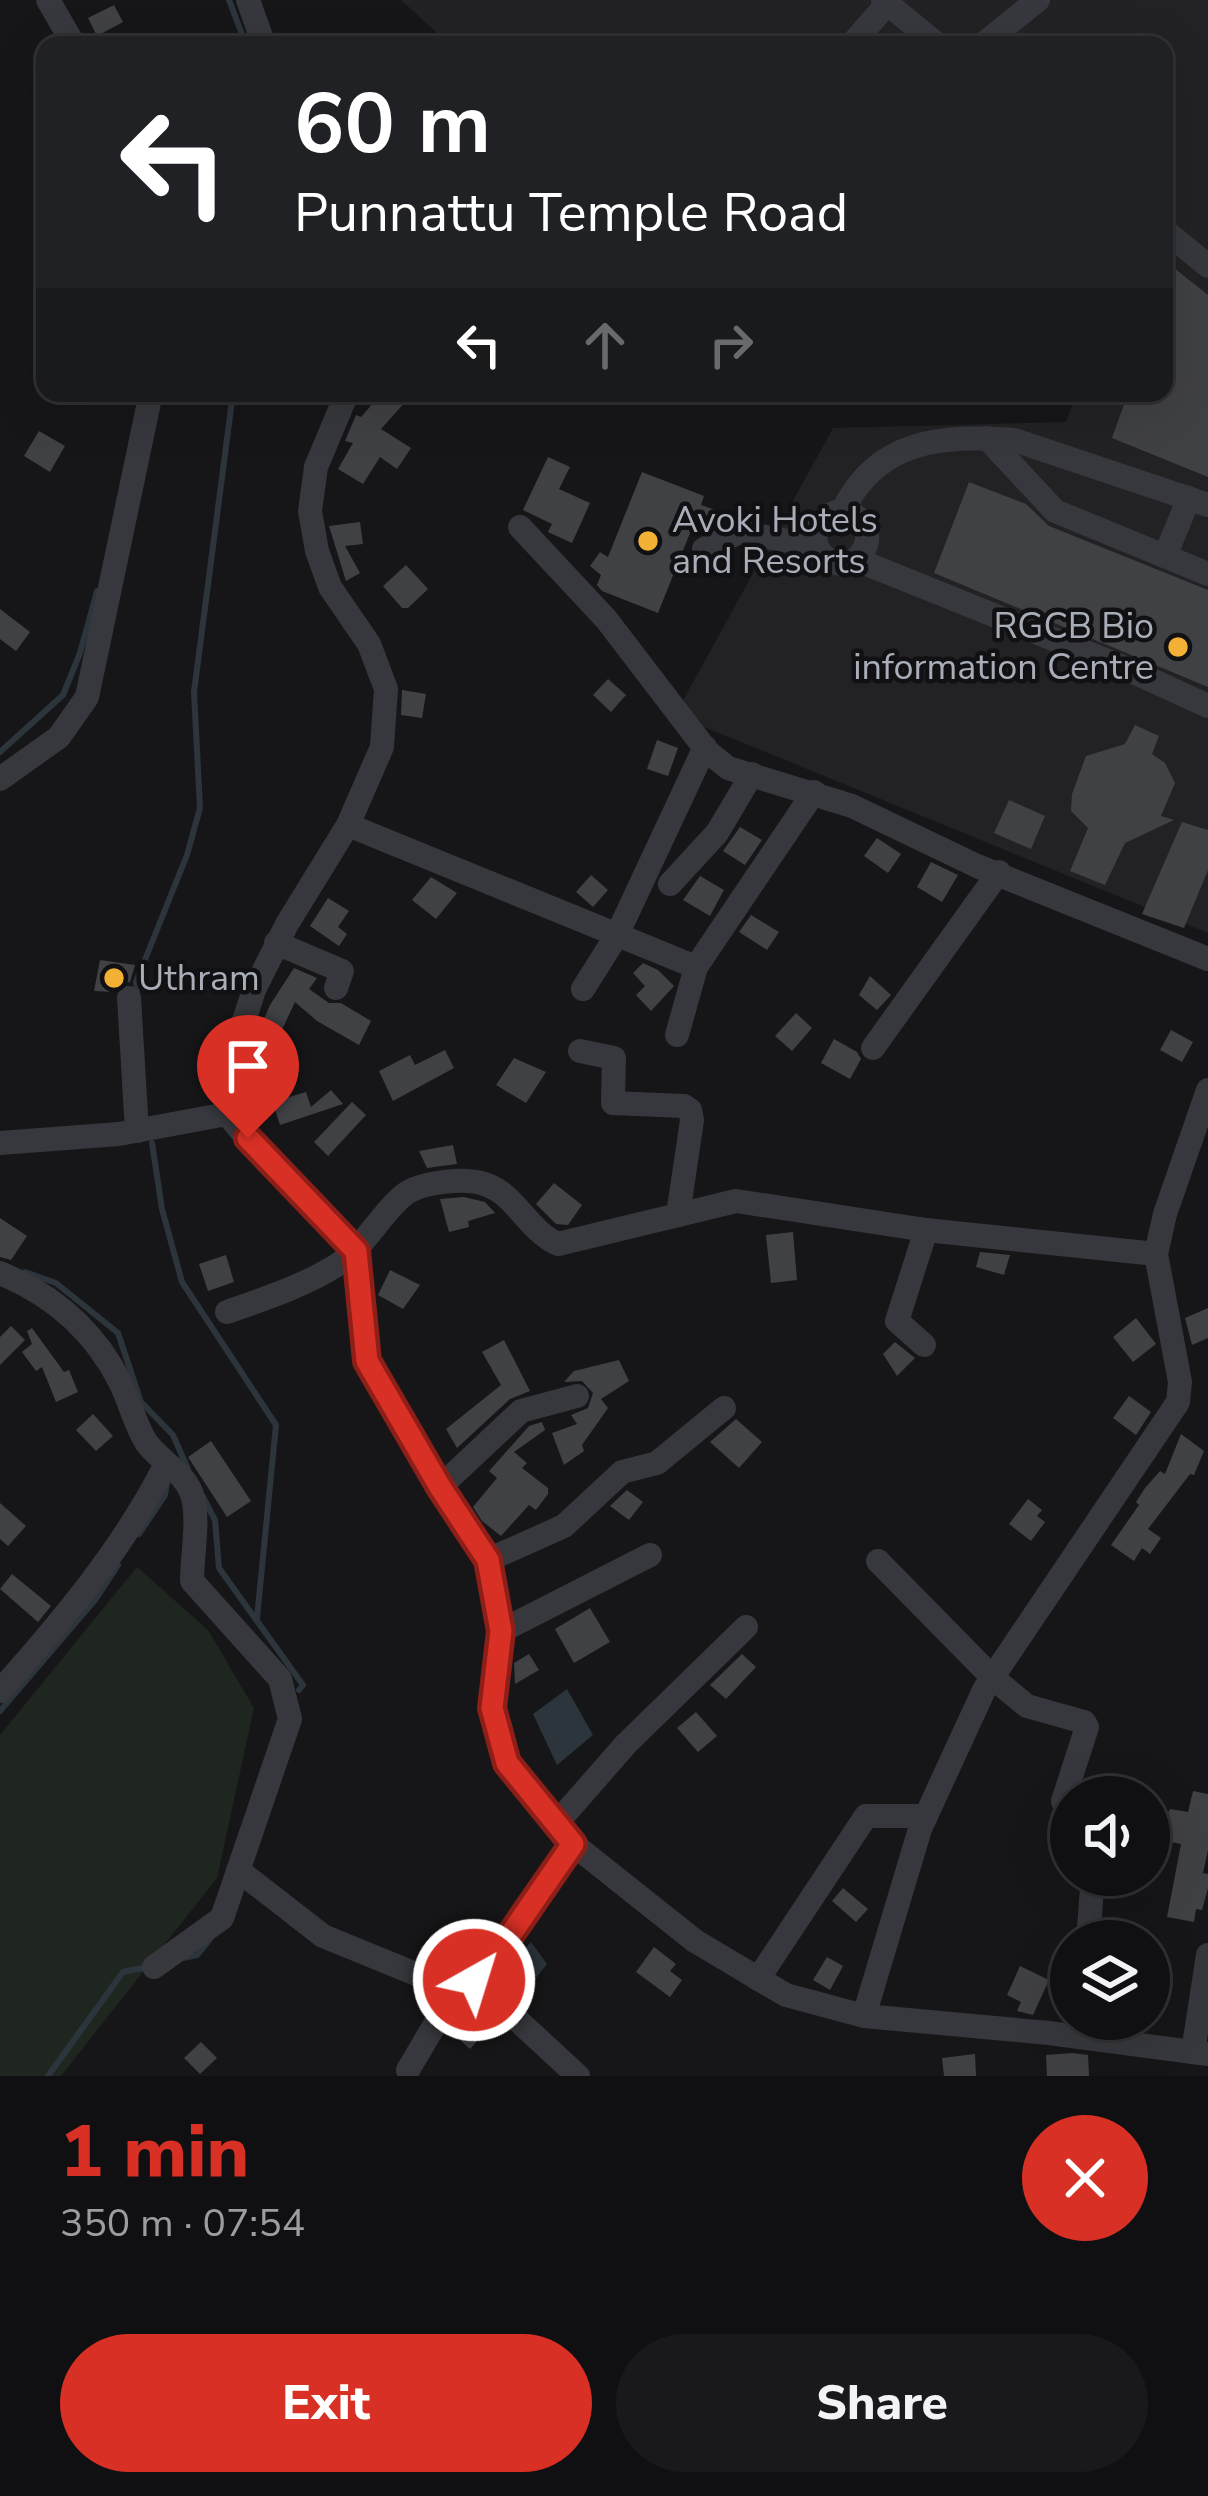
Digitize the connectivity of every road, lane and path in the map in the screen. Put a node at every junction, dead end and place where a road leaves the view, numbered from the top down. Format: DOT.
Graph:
graph roads {
  1 [pos="48,0"];
  2 [pos="248,0"];
  3 [pos="1038,0"];
  4 [pos="885,2"];
  5 [pos="69,36"];
  6 [pos="261,36"];
  7 [pos="858,36"];
  8 [pos="927,36"];
  9 [pos="993,36"];
  10 [pos="1173,237"];
  11 [pos="1208,266"];
  12 [pos="149,402"];
  13 [pos="343,402"];
  14 [pos="987,439"];
  15 [pos="1199,501"];
  16 [pos="843,510"];
  17 [pos="520,527"];
  18 [pos="815,546"];
  19 [pos="704,549"];
  20 [pos="1165,556"];
  21 [pos="857,560"];
  22 [pos="1208,574"];
  23 [pos="1208,706"];
  24 [pos="705,747"];
  25 [pos="752,774"];
  26 [pos="0,779"];
  27 [pos="814,792"];
  28 [pos="348,825"];
  29 [pos="999,872"];
  30 [pos="670,884"];
  31 [pos="617,935"];
  32 [pos="276,943"];
  33 [pos="1208,959"];
  34 [pos="696,968"];
  35 [pos="336,988"];
  36 [pos="583,989"];
  37 [pos="129,998"];
  38 [pos="677,1035"];
  39 [pos="873,1048"];
  40 [pos="580,1051"];
  41 [pos="1208,1090"];
  42 [pos="227,1114"];
  43 [pos="136,1131"];
  44 [pos="0,1143"];
  45 [pos="678,1216"];
  46 [pos="926,1230"];
  47 [pos="356,1251"];
  48 [pos="1156,1255"];
  49 [pos="0,1273"];
  50 [pos="227,1312"];
  51 [pos="924,1345"];
  52 [pos="577,1396"];
  53 [pos="724,1408"];
  54 [pos="166,1464"];
  55 [pos="440,1487"];
  56 [pos="650,1556"];
  57 [pos="488,1560"];
  58 [pos="878,1562"];
  59 [pos="746,1627"];
  60 [pos="501,1631"];
  61 [pos="4,1677"];
  62 [pos="992,1678"];
  63 [pos="1071,1776"];
  64 [pos="926,1816"];
  65 [pos="556,1824"];
  66 [pos="573,1844"];
  67 [pos="238,1870"];
  68 [pos="1208,1955"];
  69 [pos="154,1966"];
  70 [pos="758,1979"];
  71 [pos="467,1986"];
  72 [pos="865,2016"];
  73 [pos="1050,2026"];
  74 [pos="1139,2040"];
  75 [pos="1201,2053"];
  76 [pos="408,2070"];
  77 [pos="578,2076"];
  1 -- 5 [label="street"];
  2 -- 6 [label="street"];
  3 -- 9 [label="street"];
  4 -- 7 [label="street"];
  4 -- 8 [label="street"];
  10 -- 11 [label="street"];
  12 -- 26 [label="street"];
  13 -- 28 [label="street"];
  14 -- 15 [label="street"];
  14 -- 16 [label="street"];
  14 -- 20 [label="street"];
  15 -- 20 [label="street"];
  16 -- 18 [label="street"];
  16 -- 21 [label="street"];
  17 -- 24 [label="street"];
  18 -- 19 [label="street"];
  18 -- 21 [label="street"];
  20 -- 22 [label="street"];
  21 -- 23 [label="street"];
  24 -- 25 [label="street"];
  24 -- 31 [label="street"];
  25 -- 27 [label="street"];
  25 -- 30 [label="street"];
  27 -- 29 [label="street"];
  27 -- 34 [label="street"];
  28 -- 31 [label="street"];
  28 -- 32 [label="street"];
  29 -- 33 [label="street"];
  29 -- 39 [label="street"];
  31 -- 34 [label="street"];
  31 -- 36 [label="street"];
  32 -- 35 [label="street"];
  32 -- 42 [label="street"];
  34 -- 38 [label="street"];
  37 -- 43 [label="street"];
  40 -- 45 [label="street"];
  41 -- 48 [label="street"];
  42 -- 43 [label="street"];
  42 -- 47 [label="street"];
  43 -- 44 [label="street"];
  45 -- 46 [label="street"];
  45 -- 47 [label="street"];
  46 -- 48 [label="street"];
  46 -- 51 [label="street"];
  47 -- 50 [label="street"];
  47 -- 55 [label="street"];
  48 -- 62 [label="street"];
  49 -- 54 [label="street"];
  52 -- 55 [label="street"];
  53 -- 57 [label="street"];
  54 -- 61 [label="street"];
  54 -- 67 [label="street"];
  55 -- 57 [label="street"];
  56 -- 60 [label="street"];
  57 -- 60 [label="street"];
  58 -- 62 [label="street"];
  59 -- 65 [label="street"];
  60 -- 65 [label="street"];
  62 -- 63 [label="street"];
  62 -- 64 [label="street"];
  64 -- 70 [label="street"];
  64 -- 72 [label="street"];
  65 -- 66 [label="street"];
  66 -- 70 [label="street"];
  66 -- 71 [label="street"];
  67 -- 69 [label="street"];
  67 -- 71 [label="street"];
  68 -- 75 [label="street"];
  70 -- 72 [label="street"];
  71 -- 76 [label="street"];
  71 -- 77 [label="street"];
  72 -- 73 [label="street"];
  74 -- 75 [label="street"];
}
